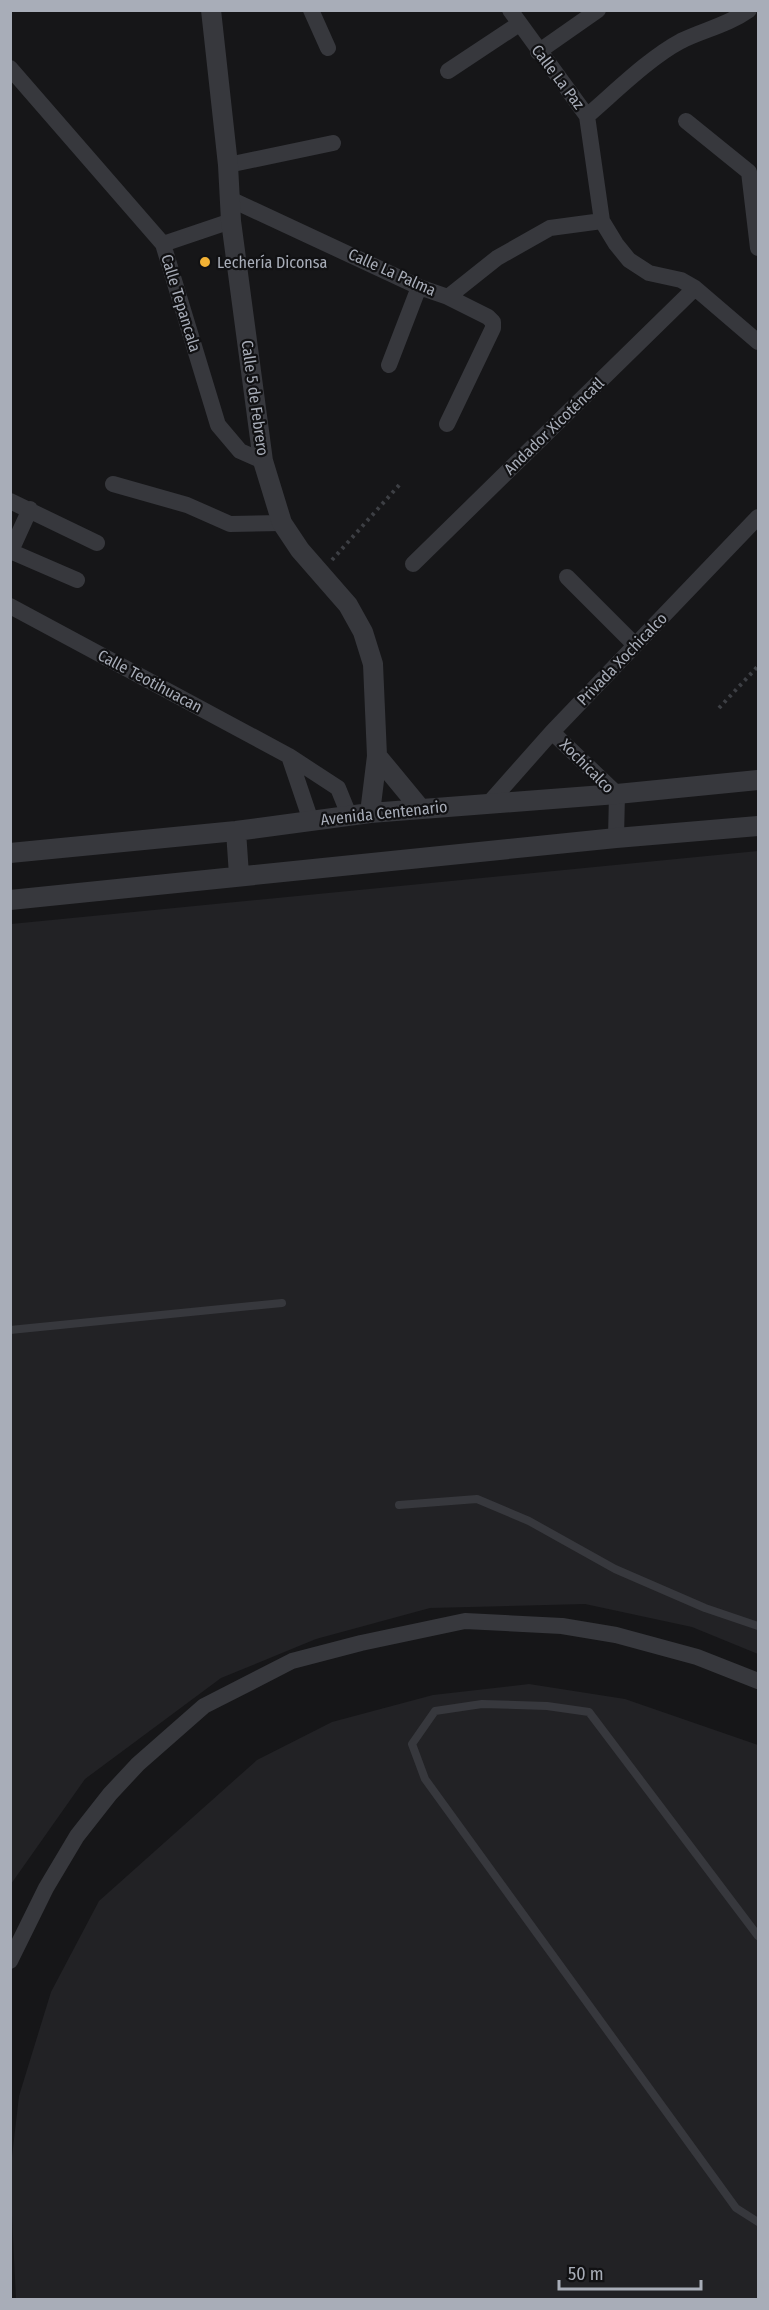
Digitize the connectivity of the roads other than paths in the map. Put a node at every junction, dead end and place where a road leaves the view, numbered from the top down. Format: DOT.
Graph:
graph roads {
  1 [pos="211,10"];
  2 [pos="311,10"];
  3 [pos="598,10"];
  4 [pos="748,10"];
  5 [pos="514,17"];
  6 [pos="328,48"];
  7 [pos="538,52"];
  8 [pos="10,68"];
  9 [pos="448,71"];
  10 [pos="587,116"];
  11 [pos="686,121"];
  12 [pos="333,142"];
  13 [pos="228,165"];
  14 [pos="230,199"];
  15 [pos="231,220"];
  16 [pos="602,221"];
  17 [pos="163,244"];
  18 [pos="759,248"];
  19 [pos="419,287"];
  20 [pos="695,288"];
  21 [pos="448,297"];
  22 [pos="759,342"];
  23 [pos="389,365"];
  24 [pos="447,424"];
  25 [pos="263,461"];
  26 [pos="113,484"];
  27 [pos="10,501"];
  28 [pos="30,509"];
  29 [pos="759,517"];
  30 [pos="282,523"];
  31 [pos="97,543"];
  32 [pos="11,552"];
  33 [pos="413,564"];
  34 [pos="567,577"];
  35 [pos="77,580"];
  36 [pos="10,606"];
  37 [pos="635,645"];
  38 [pos="552,732"];
  39 [pos="289,756"];
  40 [pos="377,756"];
  41 [pos="759,780"];
  42 [pos="617,794"];
  43 [pos="489,803"];
  44 [pos="420,808"];
  45 [pos="370,813"];
  46 [pos="349,815"];
  47 [pos="311,821"];
  48 [pos="759,826"];
  49 [pos="236,831"];
  50 [pos="616,838"];
  51 [pos="10,853"];
  52 [pos="238,875"];
  53 [pos="10,900"];
  54 [pos="282,1303"];
  55 [pos="10,1330"];
  56 [pos="399,1505"];
  57 [pos="759,1626"];
  58 [pos="759,1681"];
  59 [pos="759,1936"];
  60 [pos="10,1961"];
  61 [pos="759,2222"];
  1 -- 13 [label="street, Calle 5 de Febrero"];
  2 -- 6 [label="street"];
  3 -- 7 [label="street"];
  4 -- 10 [label="street"];
  5 -- 7 [label="street, Calle La Paz"];
  5 -- 9 [label="street"];
  7 -- 10 [label="street, Calle La Paz"];
  8 -- 17 [label="street, Calle Tepancala"];
  10 -- 16 [label="street, Calle La Paz"];
  11 -- 18 [label="street"];
  12 -- 13 [label="street"];
  13 -- 14 [label="street, Calle 5 de Febrero"];
  14 -- 15 [label="street, Calle 5 de Febrero"];
  14 -- 19 [label="street, Calle La Palma"];
  15 -- 17 [label="street"];
  15 -- 25 [label="street, Calle 5 de Febrero"];
  16 -- 20 [label="street"];
  16 -- 21 [label="street, Calle La Palma"];
  17 -- 25 [label="street, Calle Tepancala"];
  19 -- 21 [label="street, Calle La Palma"];
  19 -- 23 [label="street"];
  20 -- 22 [label="street"];
  20 -- 33 [label="street, Andador Xicoténcatl"];
  21 -- 24 [label="street"];
  25 -- 30 [label="street, Calle 5 de Febrero"];
  26 -- 30 [label="street"];
  27 -- 28 [label="street"];
  28 -- 31 [label="street"];
  28 -- 32 [label="street"];
  29 -- 37 [label="street, Privada Xochicalco"];
  30 -- 40 [label="street, Calle 5 de Febrero"];
  32 -- 35 [label="street"];
  34 -- 37 [label="street"];
  36 -- 39 [label="street, Calle Teotihuacan"];
  37 -- 38 [label="street, Privada Xochicalco"];
  38 -- 42 [label="street, Xochicalco"];
  38 -- 43 [label="street, Privada Xochicalco"];
  39 -- 46 [label="street, Calle Teotihuacan"];
  39 -- 47 [label="street"];
  40 -- 44 [label="street"];
  40 -- 45 [label="street, Calle 5 de Febrero"];
  41 -- 42 [label="street, Avenida Centenario"];
  42 -- 43 [label="street, Avenida Centenario"];
  42 -- 50 [label="street, Xochicalco"];
  43 -- 44 [label="street, Avenida Centenario"];
  44 -- 45 [label="street, Avenida Centenario"];
  45 -- 46 [label="street, Avenida Centenario"];
  46 -- 47 [label="street, Avenida Centenario"];
  47 -- 49 [label="street, Avenida Centenario"];
  48 -- 50 [label="street"];
  49 -- 51 [label="street, Avenida Centenario"];
  49 -- 52 [label="street"];
  50 -- 52 [label="street"];
  52 -- 53 [label="street"];
  54 -- 55 [label="lane"];
  56 -- 57 [label="lane"];
  58 -- 60 [label="street"];
  59 -- 61 [label="lane"];
}
